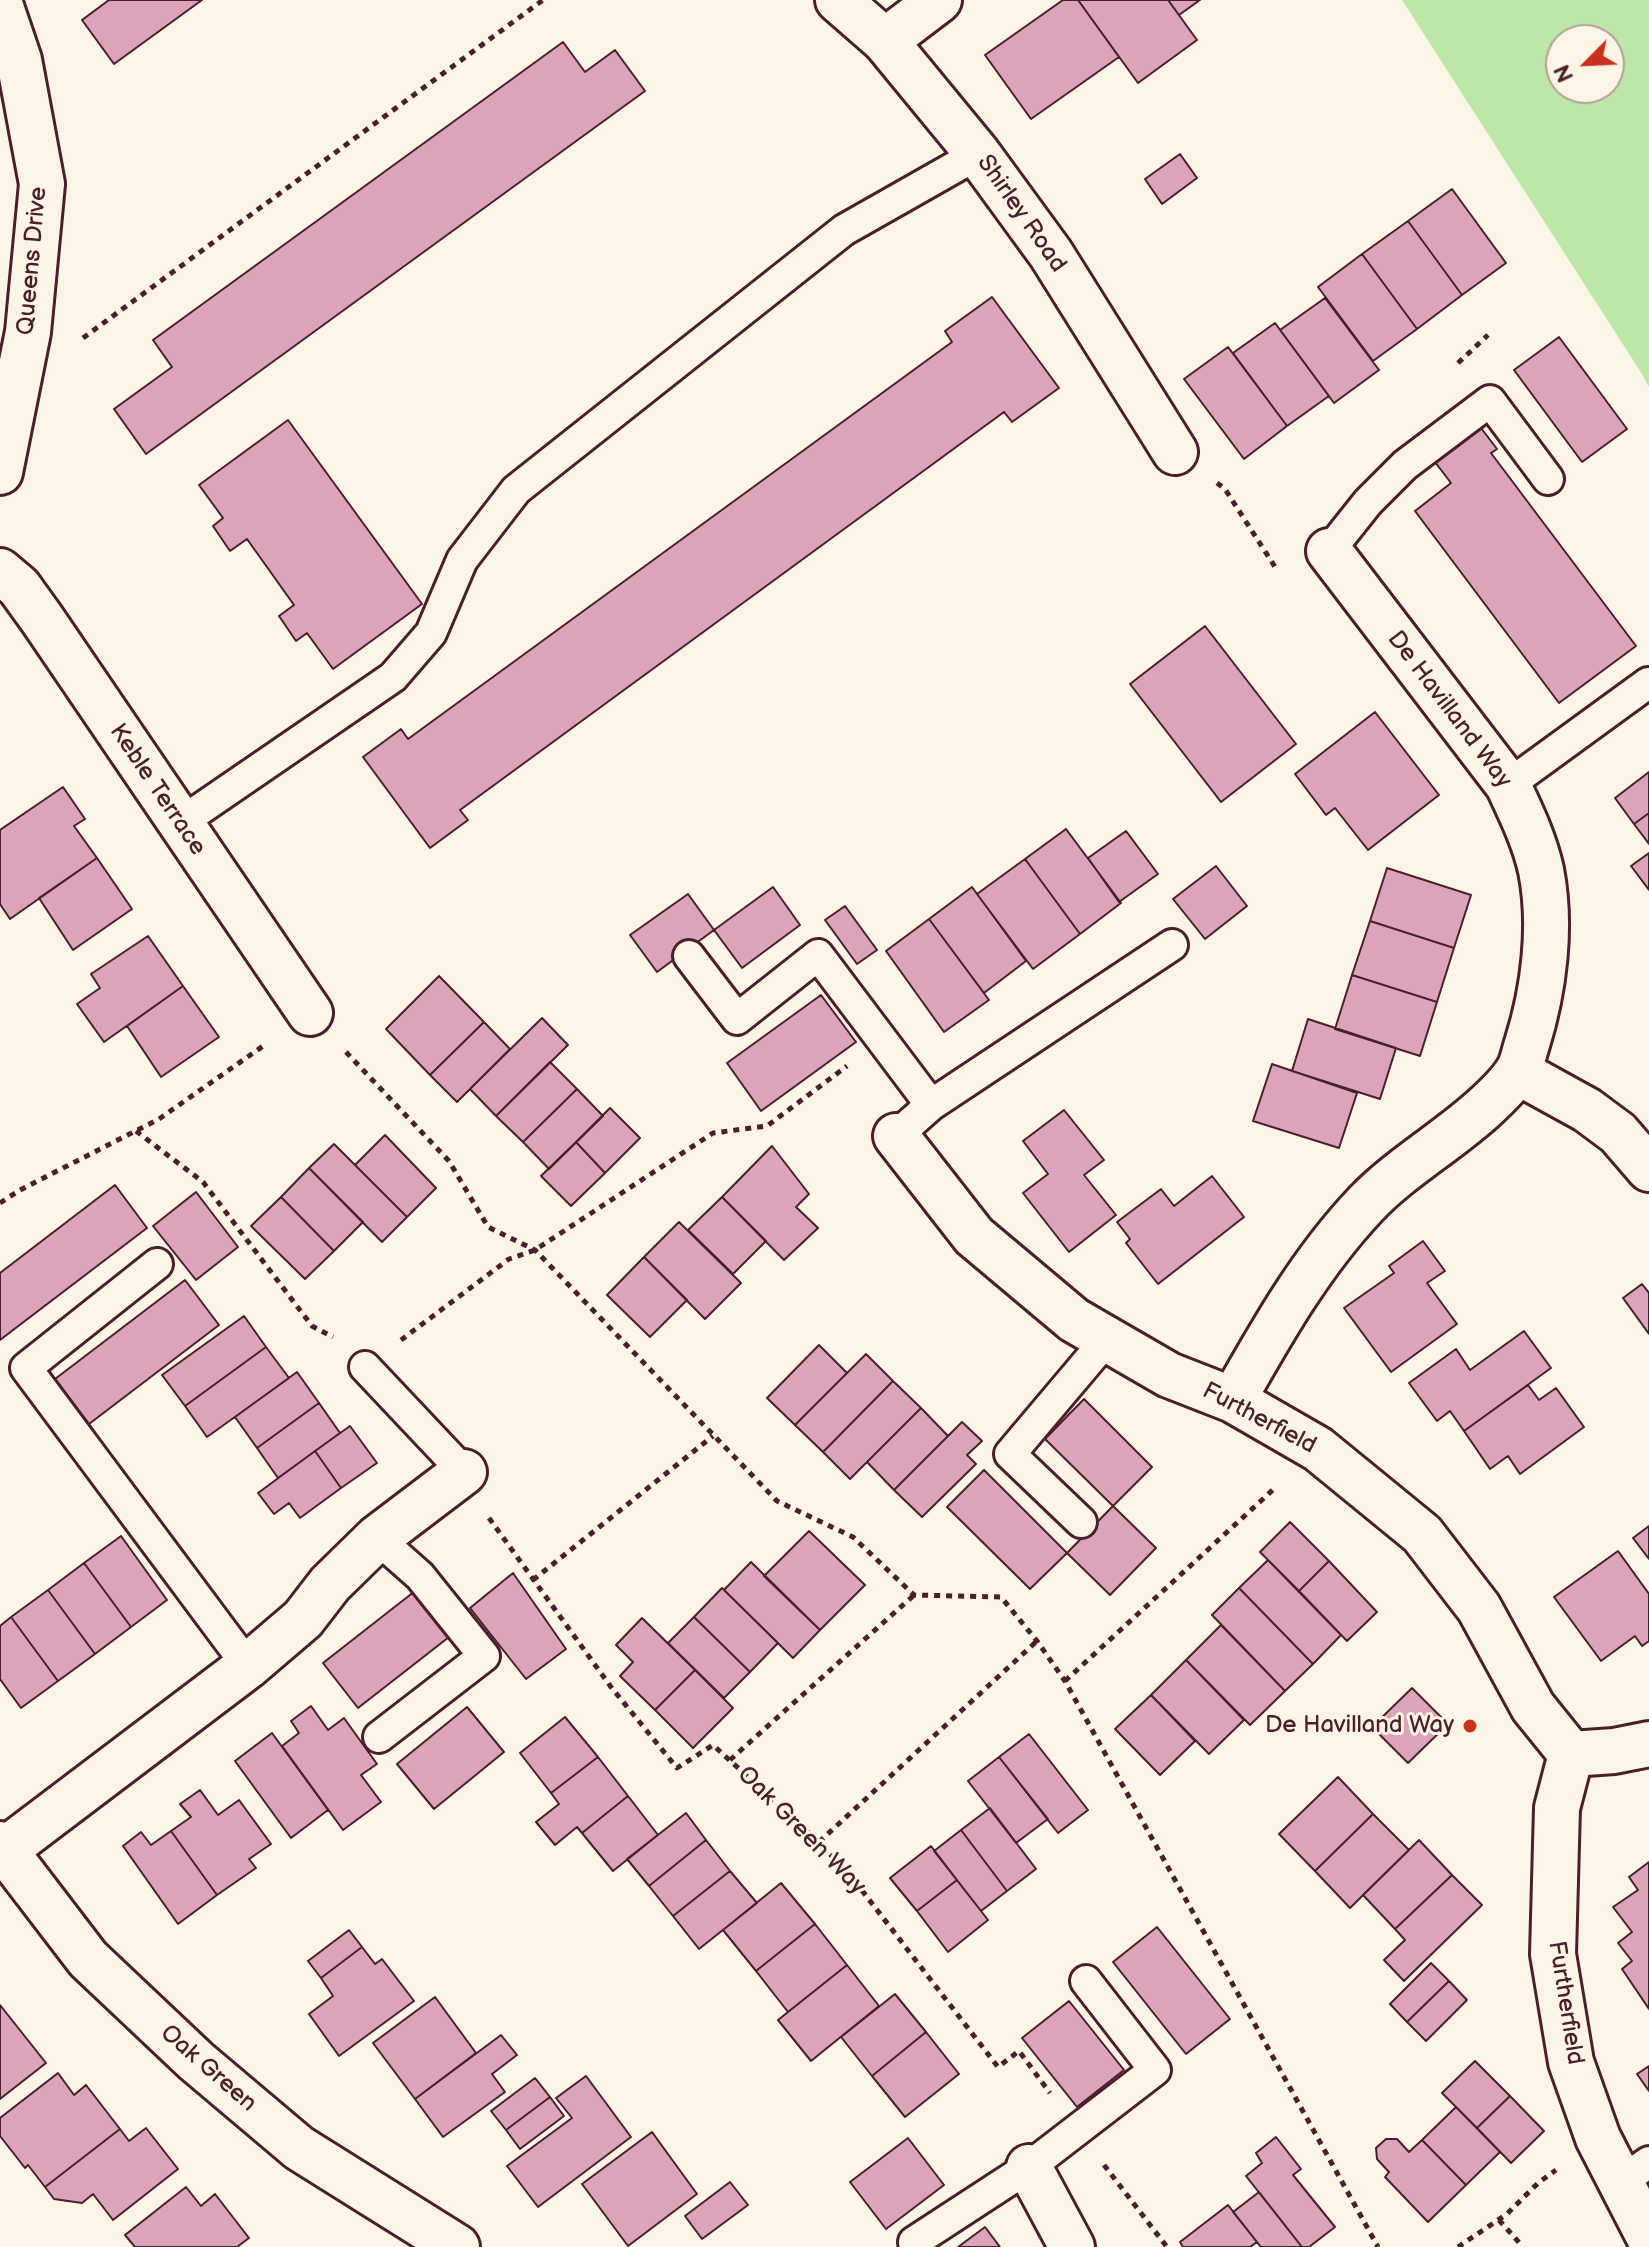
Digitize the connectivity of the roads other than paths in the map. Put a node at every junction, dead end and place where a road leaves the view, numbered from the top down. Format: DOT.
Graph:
graph roads {
  1 [pos="838,0"];
  2 [pos="939,0"];
  3 [pos="0,4"];
  4 [pos="885,41"];
  5 [pos="978,154"];
  6 [pos="1175,452"];
  7 [pos="0,472"];
  8 [pos="1548,479"];
  9 [pos="1329,551"];
  10 [pos="0,571"];
  11 [pos="1649,685"];
  12 [pos="1508,785"];
  13 [pos="180,823"];
  14 [pos="1172,945"];
  15 [pos="689,956"];
  16 [pos="310,1013"];
  17 [pos="1518,1072"];
  18 [pos="931,1105"];
  19 [pos="896,1136"];
  20 [pos="1649,1169"];
  21 [pos="157,1264"];
  22 [pos="1107,1339"];
  23 [pos="365,1367"];
  24 [pos="1233,1400"];
  25 [pos="464,1472"];
  26 [pos="1081,1522"];
  27 [pos="377,1538"];
  28 [pos="248,1666"];
  29 [pos="379,1737"];
  30 [pos="1649,1744"];
  31 [pos="1571,1754"];
  32 [pos="2,1847"];
  33 [pos="1086,1981"];
  34 [pos="1029,2167"];
  35 [pos="1635,2172"];
  36 [pos="1649,2238"];
  37 [pos="914,2242"];
  38 [pos="457,2247"];
  39 [pos="1072,2247"];
  40 [pos="1639,2247"];
  1 -- 4 [label="street, Shirley Road"];
  2 -- 4 [label="street"];
  3 -- 7 [label="street, Queens Drive"];
  4 -- 5 [label="street, Shirley Road"];
  5 -- 6 [label="street, Shirley Road"];
  5 -- 13 [label="lane"];
  8 -- 9 [label="lane"];
  9 -- 12 [label="street, De Havilland Way"];
  10 -- 13 [label="street, Keble Terrace"];
  11 -- 12 [label="lane"];
  12 -- 17 [label="street, De Havilland Way"];
  13 -- 16 [label="street, Keble Terrace"];
  14 -- 18 [label="lane"];
  15 -- 18 [label="lane"];
  17 -- 20 [label="street"];
  17 -- 24 [label="street, De Havilland Way"];
  18 -- 19 [label="lane"];
  19 -- 22 [label="street, Furtherfield"];
  21 -- 28 [label="lane"];
  22 -- 24 [label="street, Furtherfield"];
  22 -- 26 [label="lane"];
  23 -- 25 [label="lane"];
  24 -- 31 [label="street, Furtherfield"];
  25 -- 27 [label="street"];
  27 -- 28 [label="street"];
  27 -- 29 [label="lane"];
  28 -- 32 [label="street"];
  30 -- 31 [label="street"];
  31 -- 35 [label="street, Furtherfield"];
  32 -- 38 [label="street, Oak Green"];
  33 -- 34 [label="lane"];
  34 -- 37 [label="lane"];
  34 -- 39 [label="street"];
  35 -- 36 [label="street, Furtherfield"];
  36 -- 40 [label="lane"];
}
